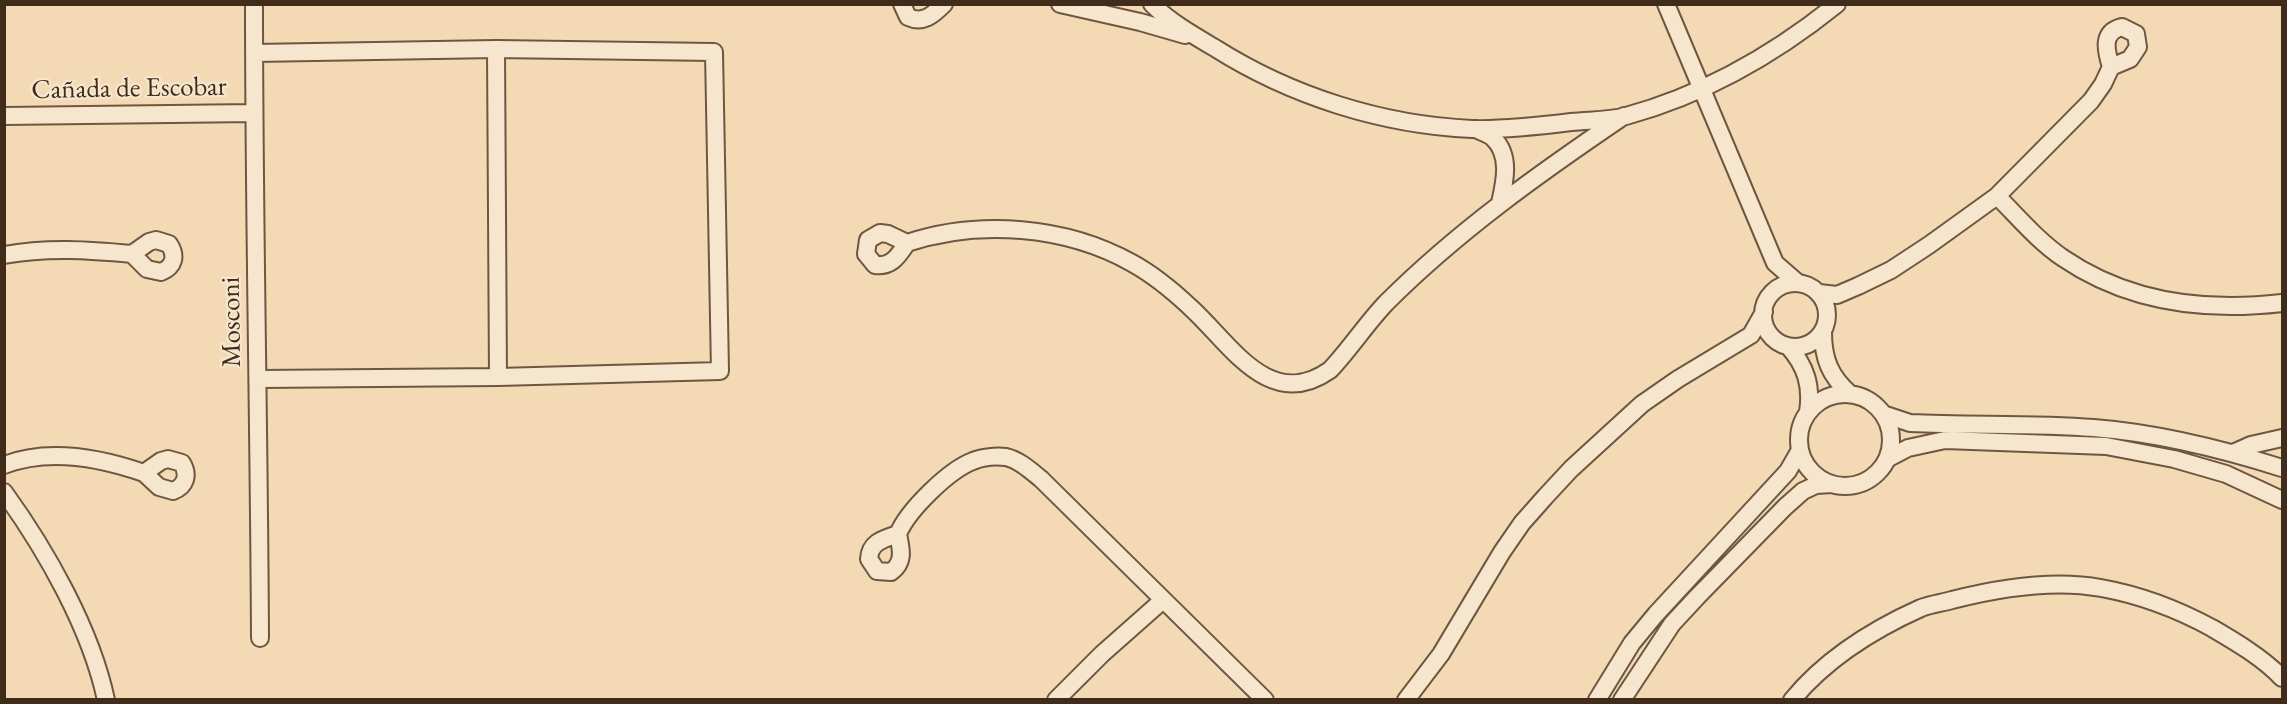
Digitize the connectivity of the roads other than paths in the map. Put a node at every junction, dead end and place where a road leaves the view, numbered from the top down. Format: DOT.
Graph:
graph roads {
  1 [pos="254,4"];
  2 [pos="902,4"];
  3 [pos="944,4"];
  4 [pos="1060,4"];
  5 [pos="1152,4"];
  6 [pos="1666,4"];
  7 [pos="1837,4"];
  8 [pos="1206,43"];
  9 [pos="496,49"];
  10 [pos="254,52"];
  11 [pos="2111,67"];
  12 [pos="1701,89"];
  13 [pos="253,113"];
  14 [pos="4,116"];
  15 [pos="1624,117"];
  16 [pos="1475,129"];
  17 [pos="1996,196"];
  18 [pos="1500,202"];
  19 [pos="907,243"];
  20 [pos="132,254"];
  21 [pos="4,255"];
  22 [pos="1775,263"];
  23 [pos="1798,283"];
  24 [pos="1771,294"];
  25 [pos="1822,301"];
  26 [pos="2283,303"];
  27 [pos="1764,312"];
  28 [pos="1823,332"];
  29 [pos="1750,335"];
  30 [pos="1782,343"];
  31 [pos="498,377"];
  32 [pos="259,379"];
  33 [pos="1850,394"];
  34 [pos="1808,412"];
  35 [pos="1883,414"];
  36 [pos="2283,438"];
  37 [pos="1800,450"];
  38 [pos="2232,453"];
  39 [pos="1887,459"];
  40 [pos="4,465"];
  41 [pos="2283,468"];
  42 [pos="144,473"];
  43 [pos="1832,484"];
  44 [pos="4,492"];
  45 [pos="2283,500"];
  46 [pos="898,534"];
  47 [pos="1163,600"];
  48 [pos="260,638"];
  49 [pos="2280,673"];
  50 [pos="106,699"];
  51 [pos="1056,699"];
  52 [pos="1265,699"];
  53 [pos="1406,699"];
  54 [pos="1597,699"];
  55 [pos="1622,699"];
  56 [pos="1792,699"];
  1 -- 10 [label="street, Mosconi"];
  2 -- 3 [label="street"];
  4 -- 8 [label="street"];
  5 -- 8 [label="street"];
  6 -- 12 [label="street"];
  7 -- 12 [label="street"];
  8 -- 16 [label="street"];
  9 -- 10 [label="street"];
  9 -- 31 [label="street"];
  9 -- 31 [label="street"];
  10 -- 13 [label="street, Mosconi"];
  11 -- 17 [label="street"];
  12 -- 15 [label="street"];
  12 -- 22 [label="street"];
  13 -- 14 [label="street, Cañada de Escobar"];
  13 -- 32 [label="street, Mosconi"];
  15 -- 16 [label="street"];
  15 -- 18 [label="street"];
  16 -- 18 [label="street"];
  17 -- 25 [label="street"];
  17 -- 26 [label="street"];
  18 -- 19 [label="street"];
  20 -- 21 [label="street"];
  22 -- 23 [label="street"];
  22 -- 24 [label="street"];
  23 -- 24 [label="street"];
  23 -- 25 [label="street"];
  24 -- 27 [label="street"];
  25 -- 28 [label="street"];
  27 -- 29 [label="street"];
  27 -- 30 [label="street"];
  28 -- 30 [label="street"];
  28 -- 33 [label="street"];
  29 -- 30 [label="street"];
  29 -- 53 [label="street"];
  30 -- 34 [label="street"];
  31 -- 32 [label="street"];
  32 -- 48 [label="street, Mosconi"];
  33 -- 34 [label="street"];
  33 -- 35 [label="street"];
  34 -- 37 [label="street"];
  35 -- 38 [label="street"];
  35 -- 39 [label="street"];
  36 -- 38 [label="street"];
  37 -- 43 [label="street"];
  37 -- 54 [label="street"];
  38 -- 41 [label="street"];
  39 -- 43 [label="street"];
  39 -- 45 [label="street"];
  40 -- 42 [label="street"];
  43 -- 55 [label="street"];
  44 -- 50 [label="street"];
  46 -- 47 [label="street"];
  47 -- 51 [label="street"];
  47 -- 52 [label="street"];
  49 -- 56 [label="street"];
}
